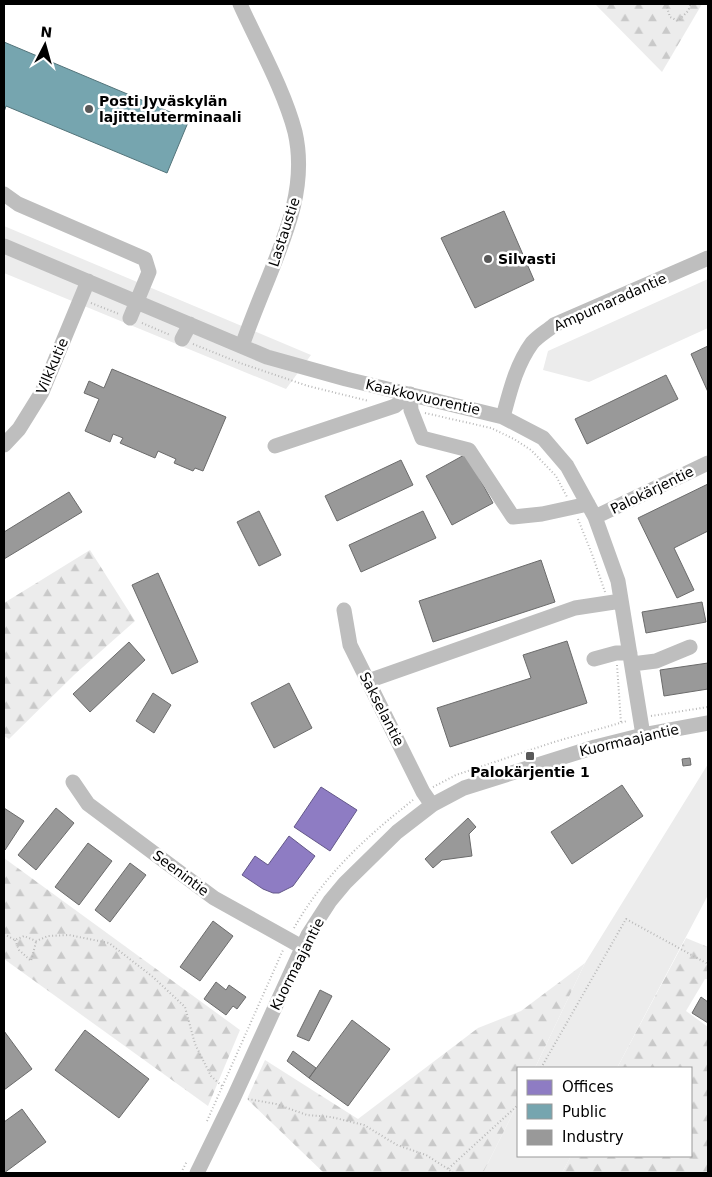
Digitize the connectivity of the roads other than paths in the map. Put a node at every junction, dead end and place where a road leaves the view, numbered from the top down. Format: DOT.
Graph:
graph roads {
  1 [pos="240,4"];
  2 [pos="4,194"];
  3 [pos="4,246"];
  4 [pos="708,258"];
  5 [pos="88,281"];
  6 [pos="136,302"];
  7 [pos="130,318"];
  8 [pos="190,324"];
  9 [pos="182,339"];
  10 [pos="242,346"];
  11 [pos="410,394"];
  12 [pos="503,417"];
  13 [pos="4,445"];
  14 [pos="275,446"];
  15 [pos="708,462"];
  16 [pos="586,510"];
  17 [pos="615,602"];
  18 [pos="344,610"];
  19 [pos="690,647"];
  20 [pos="626,657"];
  21 [pos="594,659"];
  22 [pos="368,681"];
  23 [pos="708,723"];
  24 [pos="643,735"];
  25 [pos="72,782"];
  26 [pos="432,805"];
  27 [pos="302,946"];
  28 [pos="197,1173"];
  1 -- 10 [label="street, Lastaustie"];
  2 -- 6 [label="street"];
  3 -- 5 [label="street, Kaakkovuorentie"];
  4 -- 12 [label="street, Ampumaradantie"];
  5 -- 6 [label="street, Kaakkovuorentie"];
  5 -- 13 [label="street, Vilkkutie"];
  6 -- 7 [label="street"];
  6 -- 8 [label="street, Kaakkovuorentie"];
  8 -- 9 [label="street"];
  8 -- 10 [label="street, Kaakkovuorentie"];
  10 -- 11 [label="street, Kaakkovuorentie"];
  11 -- 12 [label="street, Kaakkovuorentie"];
  11 -- 14 [label="street"];
  11 -- 16 [label="street, Palokärjentie"];
  12 -- 16 [label="street, Kaakkovuorentie"];
  15 -- 16 [label="street, Palokärjentie"];
  16 -- 17 [label="street, Kaakkovuorentie"];
  17 -- 20 [label="street, Kaakkovuorentie"];
  17 -- 22 [label="street"];
  18 -- 22 [label="street, Sakselantie"];
  19 -- 20 [label="street"];
  20 -- 21 [label="street"];
  20 -- 24 [label="street, Kaakkovuorentie"];
  22 -- 26 [label="street, Sakselantie"];
  23 -- 24 [label="street, Kuormaajantie"];
  24 -- 26 [label="street, Kuormaajantie"];
  25 -- 27 [label="street, Seenintie"];
  26 -- 27 [label="street, Kuormaajantie"];
  27 -- 28 [label="street, Kuormaajantie"];
}
